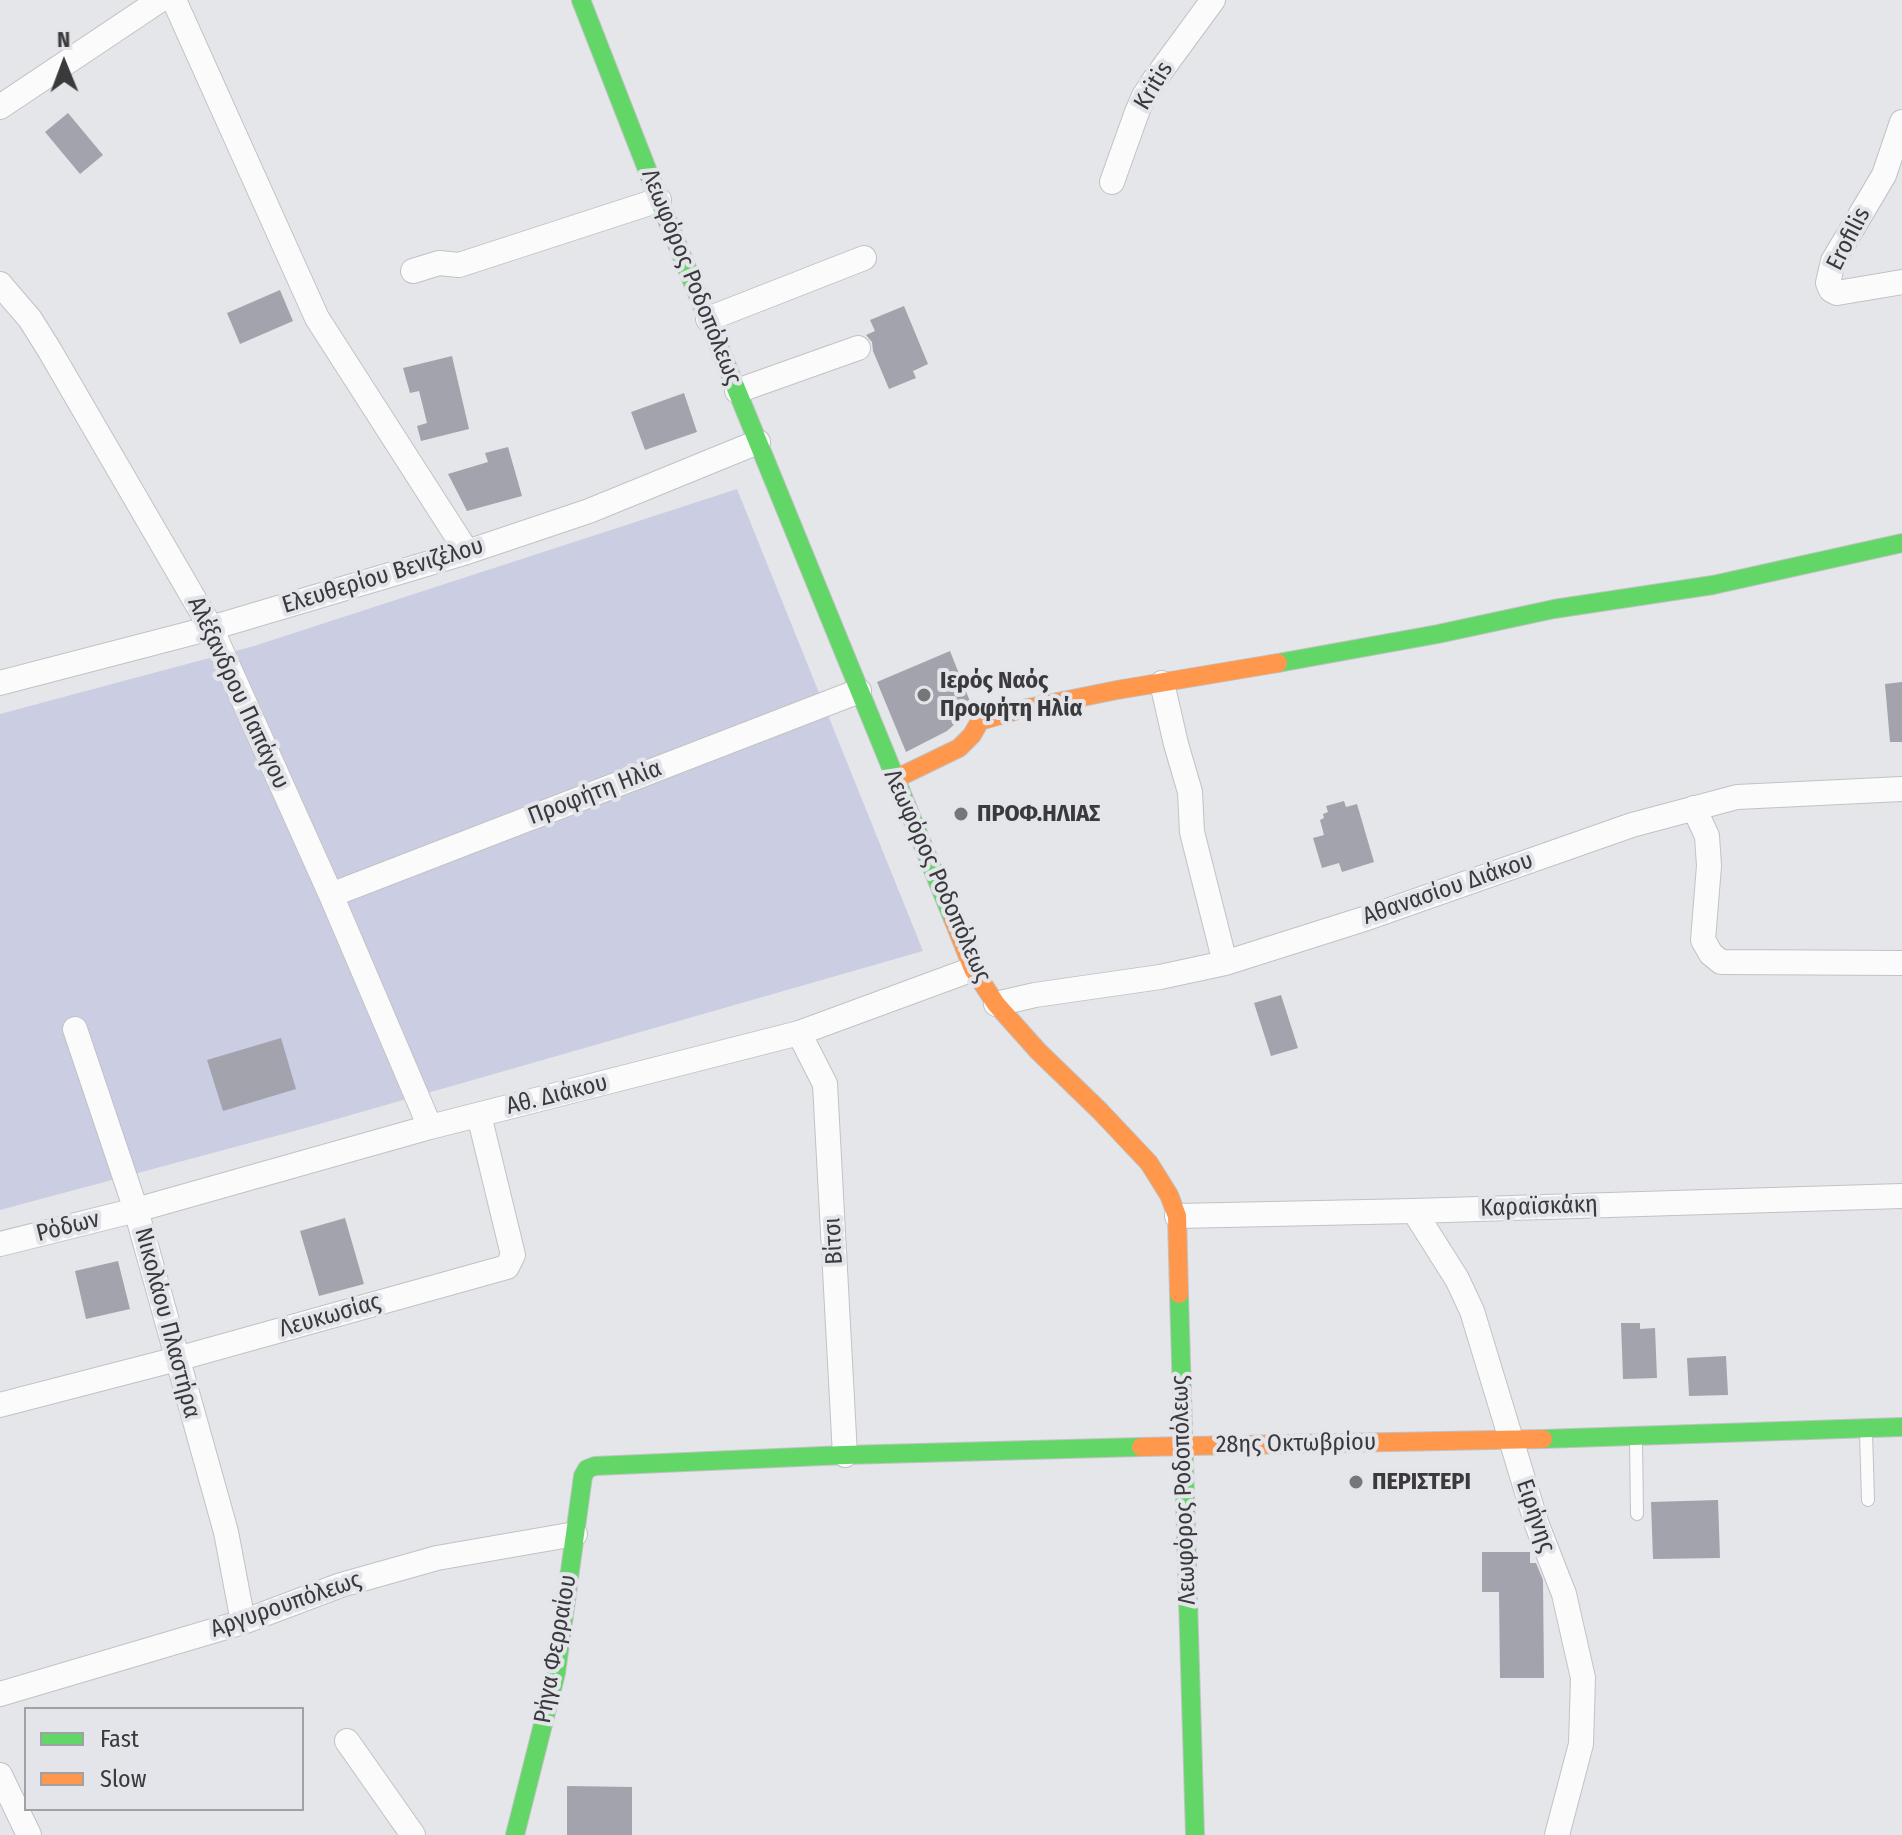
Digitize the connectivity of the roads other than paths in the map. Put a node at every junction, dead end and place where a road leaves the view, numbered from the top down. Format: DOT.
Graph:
graph roads {
  1 [pos="160,0"];
  2 [pos="174,0"];
  3 [pos="581,0"];
  4 [pos="1213,0"];
  5 [pos="0,107"];
  6 [pos="1902,122"];
  7 [pos="1112,182"];
  8 [pos="659,200"];
  9 [pos="864,258"];
  10 [pos="413,271"];
  11 [pos="1902,282"];
  12 [pos="0,284"];
  13 [pos="708,319"];
  14 [pos="858,348"];
  15 [pos="737,391"];
  16 [pos="758,442"];
  17 [pos="1902,543"];
  18 [pos="467,552"];
  19 [pos="211,628"];
  20 [pos="0,683"];
  21 [pos="1162,683"];
  22 [pos="859,691"];
  23 [pos="895,779"];
  24 [pos="1902,789"];
  25 [pos="1694,808"];
  26 [pos="331,895"];
  27 [pos="1225,963"];
  28 [pos="1902,963"];
  29 [pos="973,969"];
  30 [pos="996,1004"];
  31 [pos="75,1029"];
  32 [pos="799,1033"];
  33 [pos="479,1115"];
  34 [pos="430,1127"];
  35 [pos="1902,1196"];
  36 [pos="136,1210"];
  37 [pos="1414,1211"];
  38 [pos="1177,1216"];
  39 [pos="0,1244"];
  40 [pos="177,1359"];
  41 [pos="0,1405"];
  42 [pos="1902,1427"];
  43 [pos="1866,1429"];
  44 [pos="1636,1437"];
  45 [pos="1510,1440"];
  46 [pos="1183,1446"];
  47 [pos="845,1455"];
  48 [pos="595,1466"];
  49 [pos="1868,1500"];
  50 [pos="1637,1514"];
  51 [pos="575,1534"];
  52 [pos="243,1622"];
  53 [pos="0,1694"];
  54 [pos="347,1741"];
  55 [pos="0,1775"];
  56 [pos="29,1835"];
  57 [pos="413,1835"];
  58 [pos="515,1835"];
  59 [pos="1195,1835"];
  60 [pos="1557,1835"];
  1 -- 5 [label="street"];
  2 -- 18 [label="street"];
  3 -- 8 [label="street, Λεωφόρος Ροδοπόλεως"];
  4 -- 7 [label="street, Kritis"];
  6 -- 11 [label="street, Erofilis"];
  8 -- 10 [label="street"];
  8 -- 13 [label="street, Λεωφόρος Ροδοπόλεως"];
  9 -- 13 [label="street"];
  12 -- 19 [label="street, Αλέξανδρου Παπάγου"];
  13 -- 15 [label="street, Λεωφόρος Ροδοπόλεως"];
  14 -- 15 [label="street"];
  15 -- 16 [label="street, Λεωφόρος Ροδοπόλεως"];
  16 -- 18 [label="street, Ελευθερίου Βενιζέλου"];
  16 -- 22 [label="street, Λεωφόρος Ροδοπόλεως"];
  17 -- 21 [label="street"];
  18 -- 19 [label="street, Ελευθερίου Βενιζέλου"];
  19 -- 20 [label="street, Ελευθερίου Βενιζέλου"];
  19 -- 26 [label="street, Αλέξανδρου Παπάγου"];
  21 -- 23 [label="street"];
  21 -- 27 [label="street"];
  22 -- 23 [label="street, Λεωφόρος Ροδοπόλεως"];
  22 -- 26 [label="street, Προφήτη Ηλία"];
  23 -- 29 [label="street, Λεωφόρος Ροδοπόλεως"];
  24 -- 25 [label="street, Αθανασίου Διάκου"];
  25 -- 27 [label="street, Αθανασίου Διάκου"];
  25 -- 28 [label="street"];
  26 -- 34 [label="street, Αλέξανδρου Παπάγου"];
  27 -- 30 [label="street, Αθανασίου Διάκου"];
  29 -- 30 [label="street, Λεωφόρος Ροδοπόλεως"];
  29 -- 32 [label="street, Αθ. Διάκου"];
  30 -- 38 [label="street, Λεωφόρος Ροδοπόλεως"];
  31 -- 36 [label="street, Νικολάου Πλαστήρα"];
  32 -- 33 [label="street, Αθ. Διάκου"];
  32 -- 47 [label="street, Βίτσι"];
  33 -- 34 [label="street, Αθ. Διάκου"];
  33 -- 40 [label="street, Λευκωσίας"];
  34 -- 36 [label="street, Αθ. Διάκου"];
  35 -- 37 [label="street, Καραϊσκάκη"];
  36 -- 39 [label="street, Ρόδων"];
  36 -- 40 [label="street, Νικολάου Πλαστήρα"];
  37 -- 38 [label="street, Καραϊσκάκη"];
  37 -- 45 [label="street, Ειρήνης"];
  38 -- 46 [label="street, Λεωφόρος Ροδοπόλεως"];
  40 -- 41 [label="street, Λευκωσίας"];
  40 -- 52 [label="street, Νικολάου Πλαστήρα"];
  42 -- 43 [label="street, 28ης Οκτωβρίου"];
  43 -- 44 [label="street, 28ης Οκτωβρίου"];
  43 -- 49 [label="lane"];
  44 -- 45 [label="street, 28ης Οκτωβρίου"];
  44 -- 50 [label="lane"];
  45 -- 46 [label="street, 28ης Οκτωβρίου"];
  45 -- 60 [label="street, Ειρήνης"];
  46 -- 47 [label="street, 28ης Οκτωβρίου"];
  46 -- 59 [label="street, Λεωφόρος Ροδοπόλεως"];
  47 -- 48 [label="street, 28ης Οκτωβρίου"];
  48 -- 51 [label="street, Ρήγα Φερραίου"];
  51 -- 52 [label="street, Αργυρουπόλεως"];
  51 -- 58 [label="street, Ρήγα Φερραίου"];
  52 -- 53 [label="street, Αργυρουπόλεως"];
  54 -- 57 [label="street"];
  55 -- 56 [label="street"];
}
